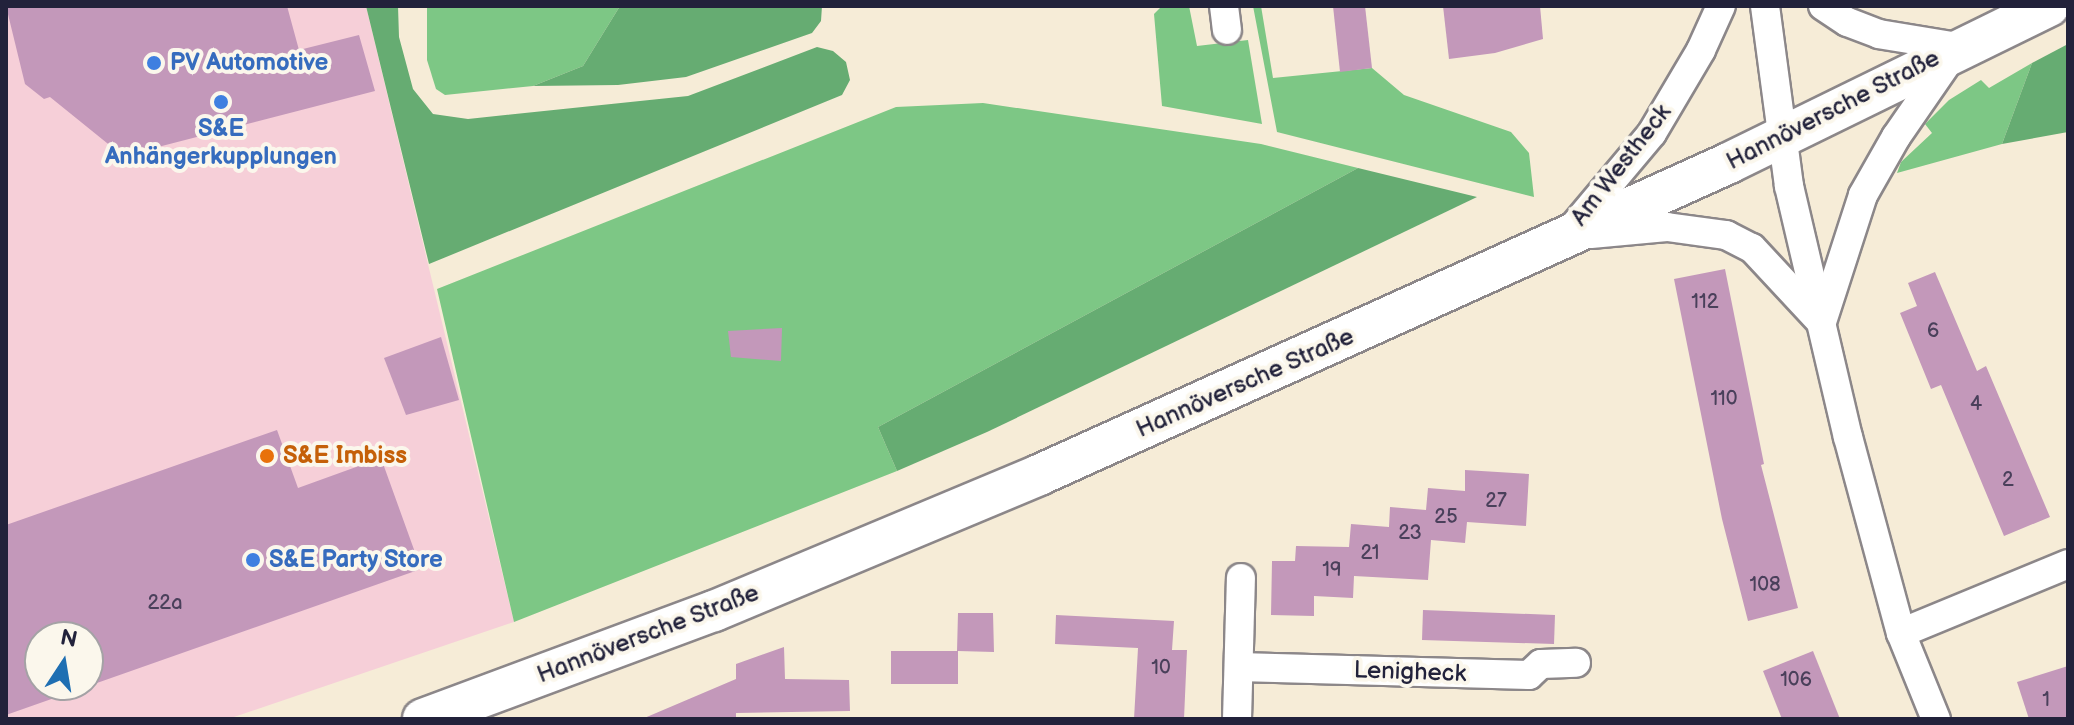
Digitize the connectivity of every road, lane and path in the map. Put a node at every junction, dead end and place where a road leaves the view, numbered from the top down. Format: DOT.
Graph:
graph roads {
  1 [pos="1721,6"];
  2 [pos="1765,6"];
  3 [pos="1823,6"];
  4 [pos="2049,6"];
  5 [pos="1958,47"];
  6 [pos="1782,136"];
  7 [pos="1566,236"];
  8 [pos="1822,322"];
  9 [pos="2068,564"];
  10 [pos="1241,578"];
  11 [pos="1901,633"];
  12 [pos="1576,663"];
  13 [pos="1239,667"];
  14 [pos="423,719"];
  15 [pos="1237,719"];
  16 [pos="1936,719"];
  1 -- 7 [label="street, Am Westheck"];
  2 -- 6 [label="street"];
  3 -- 5 [label="street"];
  4 -- 5 [label="main road, Hannöversche Straße"];
  5 -- 6 [label="main road, Hannöversche Straße"];
  5 -- 8 [label="street"];
  6 -- 7 [label="main road, Hannöversche Straße"];
  6 -- 8 [label="street"];
  7 -- 8 [label="street, Am Westheck"];
  7 -- 14 [label="main road, Hannöversche Straße"];
  8 -- 11 [label="street"];
  9 -- 11 [label="street"];
  10 -- 13 [label="street"];
  11 -- 16 [label="street"];
  12 -- 13 [label="street, Lenigheck"];
  13 -- 15 [label="street"];
}
